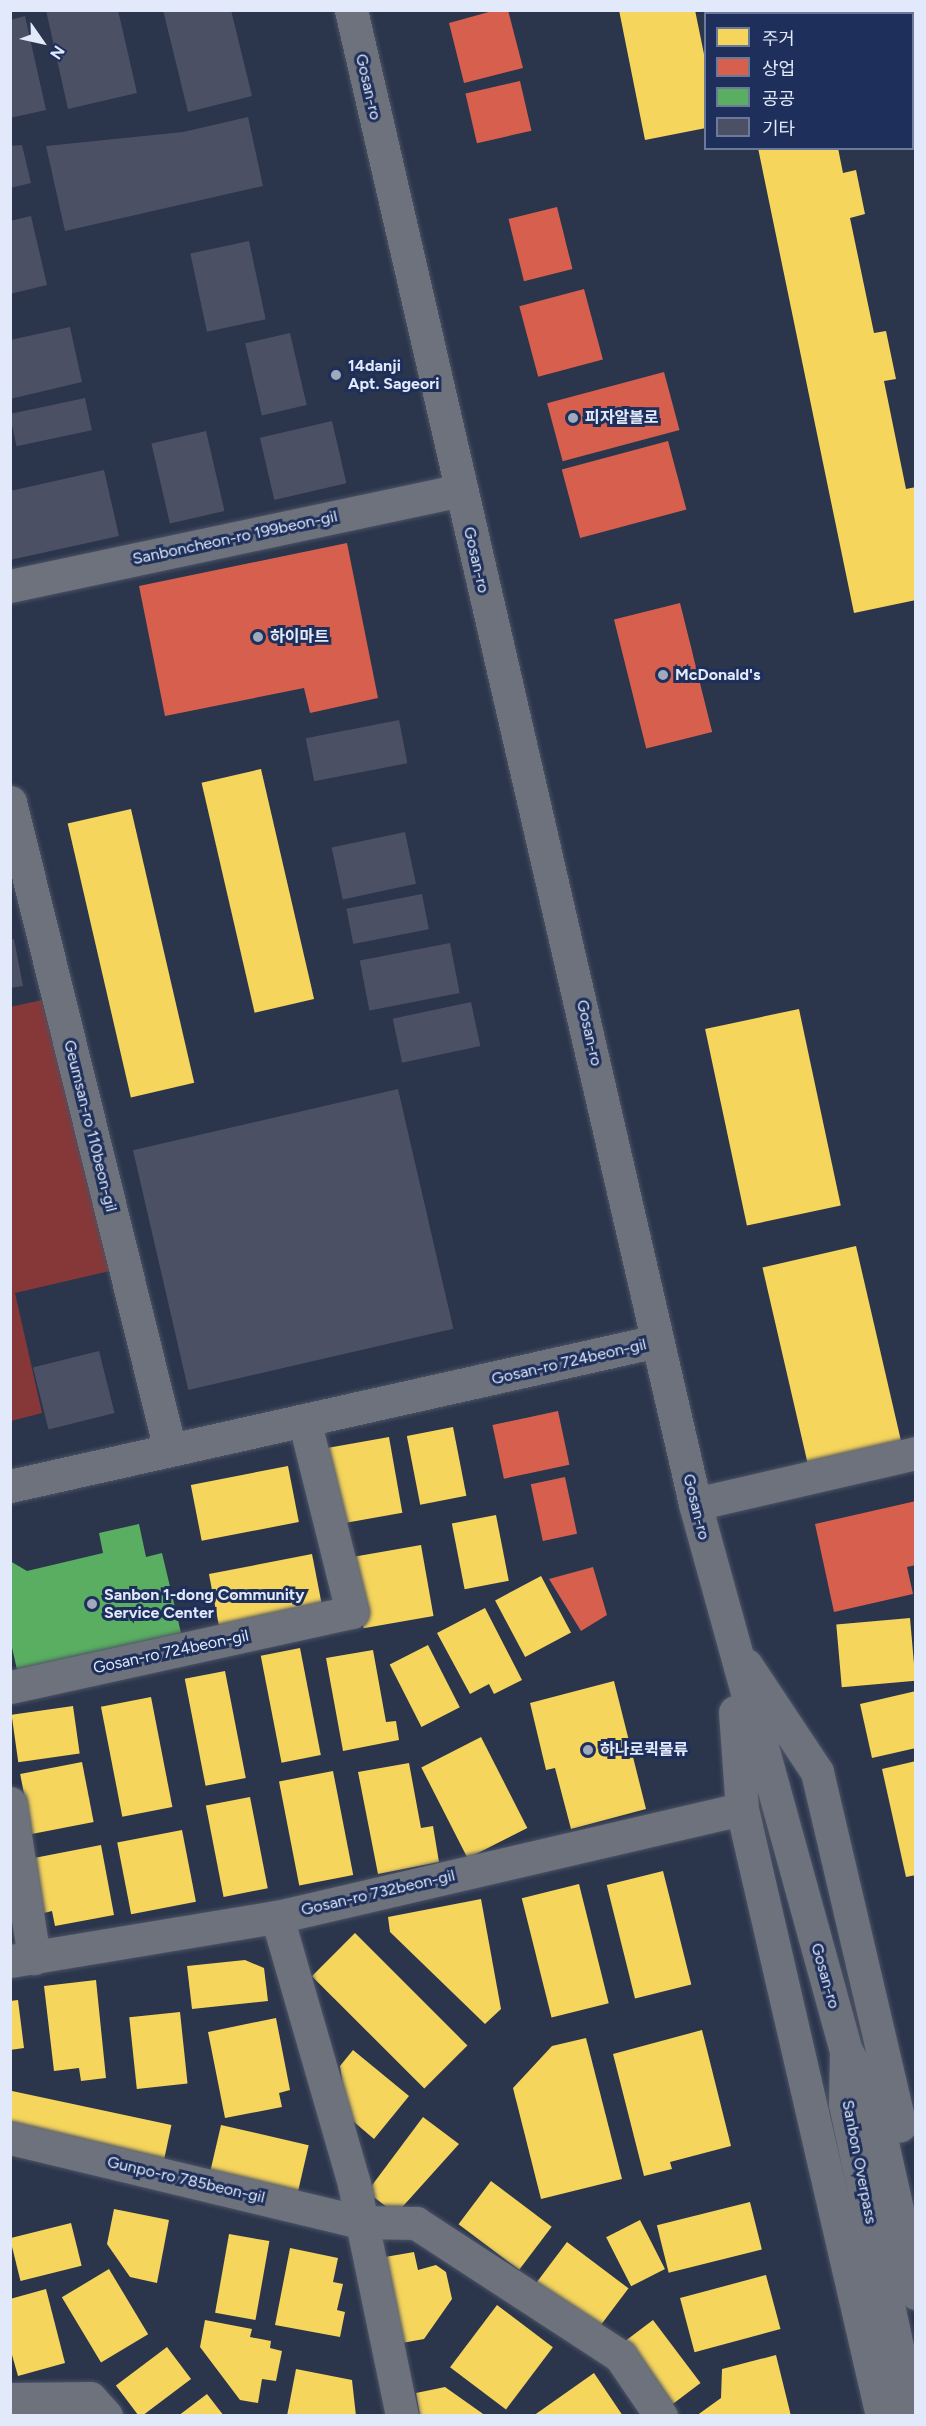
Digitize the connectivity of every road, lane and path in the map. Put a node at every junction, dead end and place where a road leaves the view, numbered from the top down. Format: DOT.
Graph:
graph roads {
  1 [pos="351,10"];
  2 [pos="460,490"];
  3 [pos="10,586"];
  4 [pos="10,802"];
  5 [pos="657,1341"];
  6 [pos="305,1423"];
  7 [pos="170,1450"];
  8 [pos="915,1453"];
  9 [pos="10,1486"];
  10 [pos="695,1504"];
  11 [pos="729,1641"];
  12 [pos="10,1687"];
  13 [pos="10,1803"];
  14 [pos="742,1809"];
  15 [pos="277,1917"];
  16 [pos="22,1960"];
  17 [pos="846,2051"];
  18 [pos="10,2138"];
  19 [pos="910,2141"];
  20 [pos="915,2187"];
  21 [pos="361,2222"];
  22 [pos="915,2293"];
  23 [pos="10,2399"];
  24 [pos="106,2415"];
  25 [pos="402,2415"];
  26 [pos="661,2415"];
  27 [pos="882,2415"];
  28 [pos="912,2415"];
  1 -- 2 [label="street, Gosan-ro"];
  2 -- 3 [label="street, Sanboncheon-ro 199beon-gil"];
  2 -- 5 [label="street, Gosan-ro"];
  4 -- 7 [label="street, Geumsan-ro 110beon-gil"];
  5 -- 6 [label="street, Gosan-ro 724beon-gil"];
  5 -- 10 [label="street, Gosan-ro"];
  6 -- 7 [label="street, Gosan-ro 724beon-gil"];
  6 -- 12 [label="street, Gosan-ro 724beon-gil"];
  7 -- 9 [label="street, Gosan-ro 724beon-gil"];
  8 -- 10 [label="street"];
  10 -- 11 [label="street, Gosan-ro"];
  11 -- 14 [label="street"];
  11 -- 17 [label="street, Gosan-ro"];
  11 -- 19 [label="street"];
  13 -- 16 [label="street"];
  14 -- 15 [label="street, Gosan-ro 732beon-gil"];
  14 -- 27 [label="street"];
  15 -- 16 [label="street, Gosan-ro 732beon-gil"];
  15 -- 21 [label="street"];
  17 -- 22 [label="street, Sanbon Overpass"];
  17 -- 28 [label="street, Sanbon Overpass"];
  18 -- 21 [label="street, Gunpo-ro 785beon-gil"];
  19 -- 20 [label="street"];
  21 -- 25 [label="street"];
  21 -- 26 [label="street"];
  23 -- 24 [label="street"];
}
